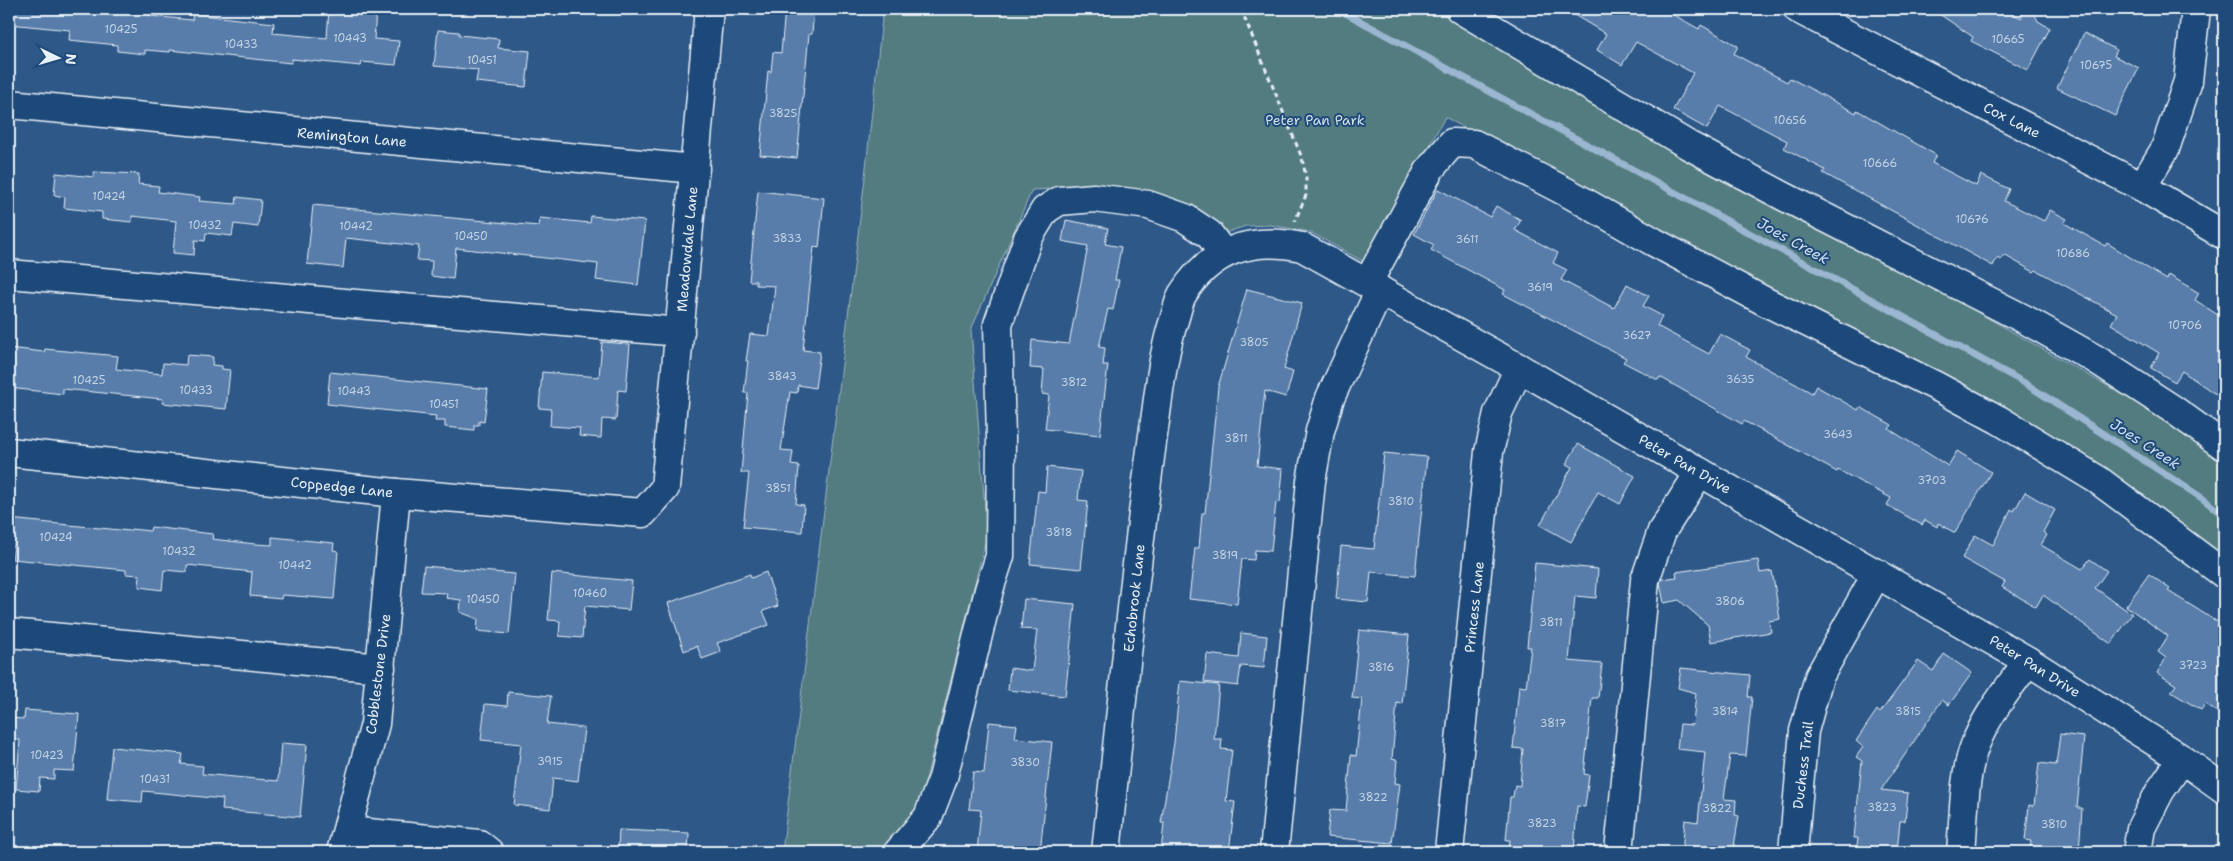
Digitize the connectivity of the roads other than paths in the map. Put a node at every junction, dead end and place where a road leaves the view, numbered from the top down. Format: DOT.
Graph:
graph roads {
  1 [pos="709,9"];
  2 [pos="1460,9"];
  3 [pos="2196,9"];
  4 [pos="1809,11"];
  5 [pos="9,104"];
  6 [pos="695,169"];
  7 [pos="2142,187"];
  8 [pos="2224,235"];
  9 [pos="1223,253"];
  10 [pos="9,274"];
  11 [pos="1374,286"];
  12 [pos="680,332"];
  13 [pos="1166,344"];
  14 [pos="1520,368"];
  15 [pos="2224,446"];
  16 [pos="9,452"];
  17 [pos="1700,472"];
  18 [pos="665,488"];
  19 [pos="396,493"];
  20 [pos="1877,573"];
  21 [pos="2224,574"];
  22 [pos="9,633"];
  23 [pos="2028,660"];
  24 [pos="381,668"];
  25 [pos="2182,759"];
  26 [pos="2224,789"];
  27 [pos="345,842"];
  28 [pos="489,852"];
  29 [pos="898,852"];
  30 [pos="1106,852"];
  31 [pos="1274,852"];
  32 [pos="1449,852"];
  33 [pos="1619,852"];
  34 [pos="1793,852"];
  35 [pos="1961,852"];
  36 [pos="2137,852"];
  1 -- 6 [label="street, Meadowdale Lane"];
  2 -- 15 [label="street"];
  3 -- 7 [label="street"];
  4 -- 7 [label="street, Cox Lane"];
  5 -- 6 [label="street, Remington Lane"];
  6 -- 12 [label="street, Meadowdale Lane"];
  7 -- 8 [label="street, Cox Lane"];
  9 -- 11 [label="street, Peter Pan Drive"];
  9 -- 13 [label="street, Peter Pan Drive"];
  9 -- 29 [label="street"];
  10 -- 12 [label="street"];
  11 -- 14 [label="street, Peter Pan Drive"];
  11 -- 21 [label="street"];
  11 -- 31 [label="street"];
  12 -- 18 [label="street, Meadowdale Lane"];
  13 -- 30 [label="street, Echobrook Lane"];
  14 -- 17 [label="street, Peter Pan Drive"];
  14 -- 32 [label="street, Princess Lane"];
  16 -- 19 [label="street, Coppedge Lane"];
  17 -- 20 [label="street, Peter Pan Drive"];
  17 -- 33 [label="street"];
  18 -- 19 [label="street, Coppedge Lane"];
  19 -- 24 [label="street, Cobblestone Drive"];
  20 -- 23 [label="street, Peter Pan Drive"];
  20 -- 34 [label="street, Duchess Trail"];
  22 -- 24 [label="street"];
  23 -- 25 [label="street, Peter Pan Drive"];
  23 -- 35 [label="street"];
  24 -- 27 [label="street, Cobblestone Drive"];
  25 -- 26 [label="street, Peter Pan Drive"];
  25 -- 36 [label="street"];
  27 -- 28 [label="street"];
}
